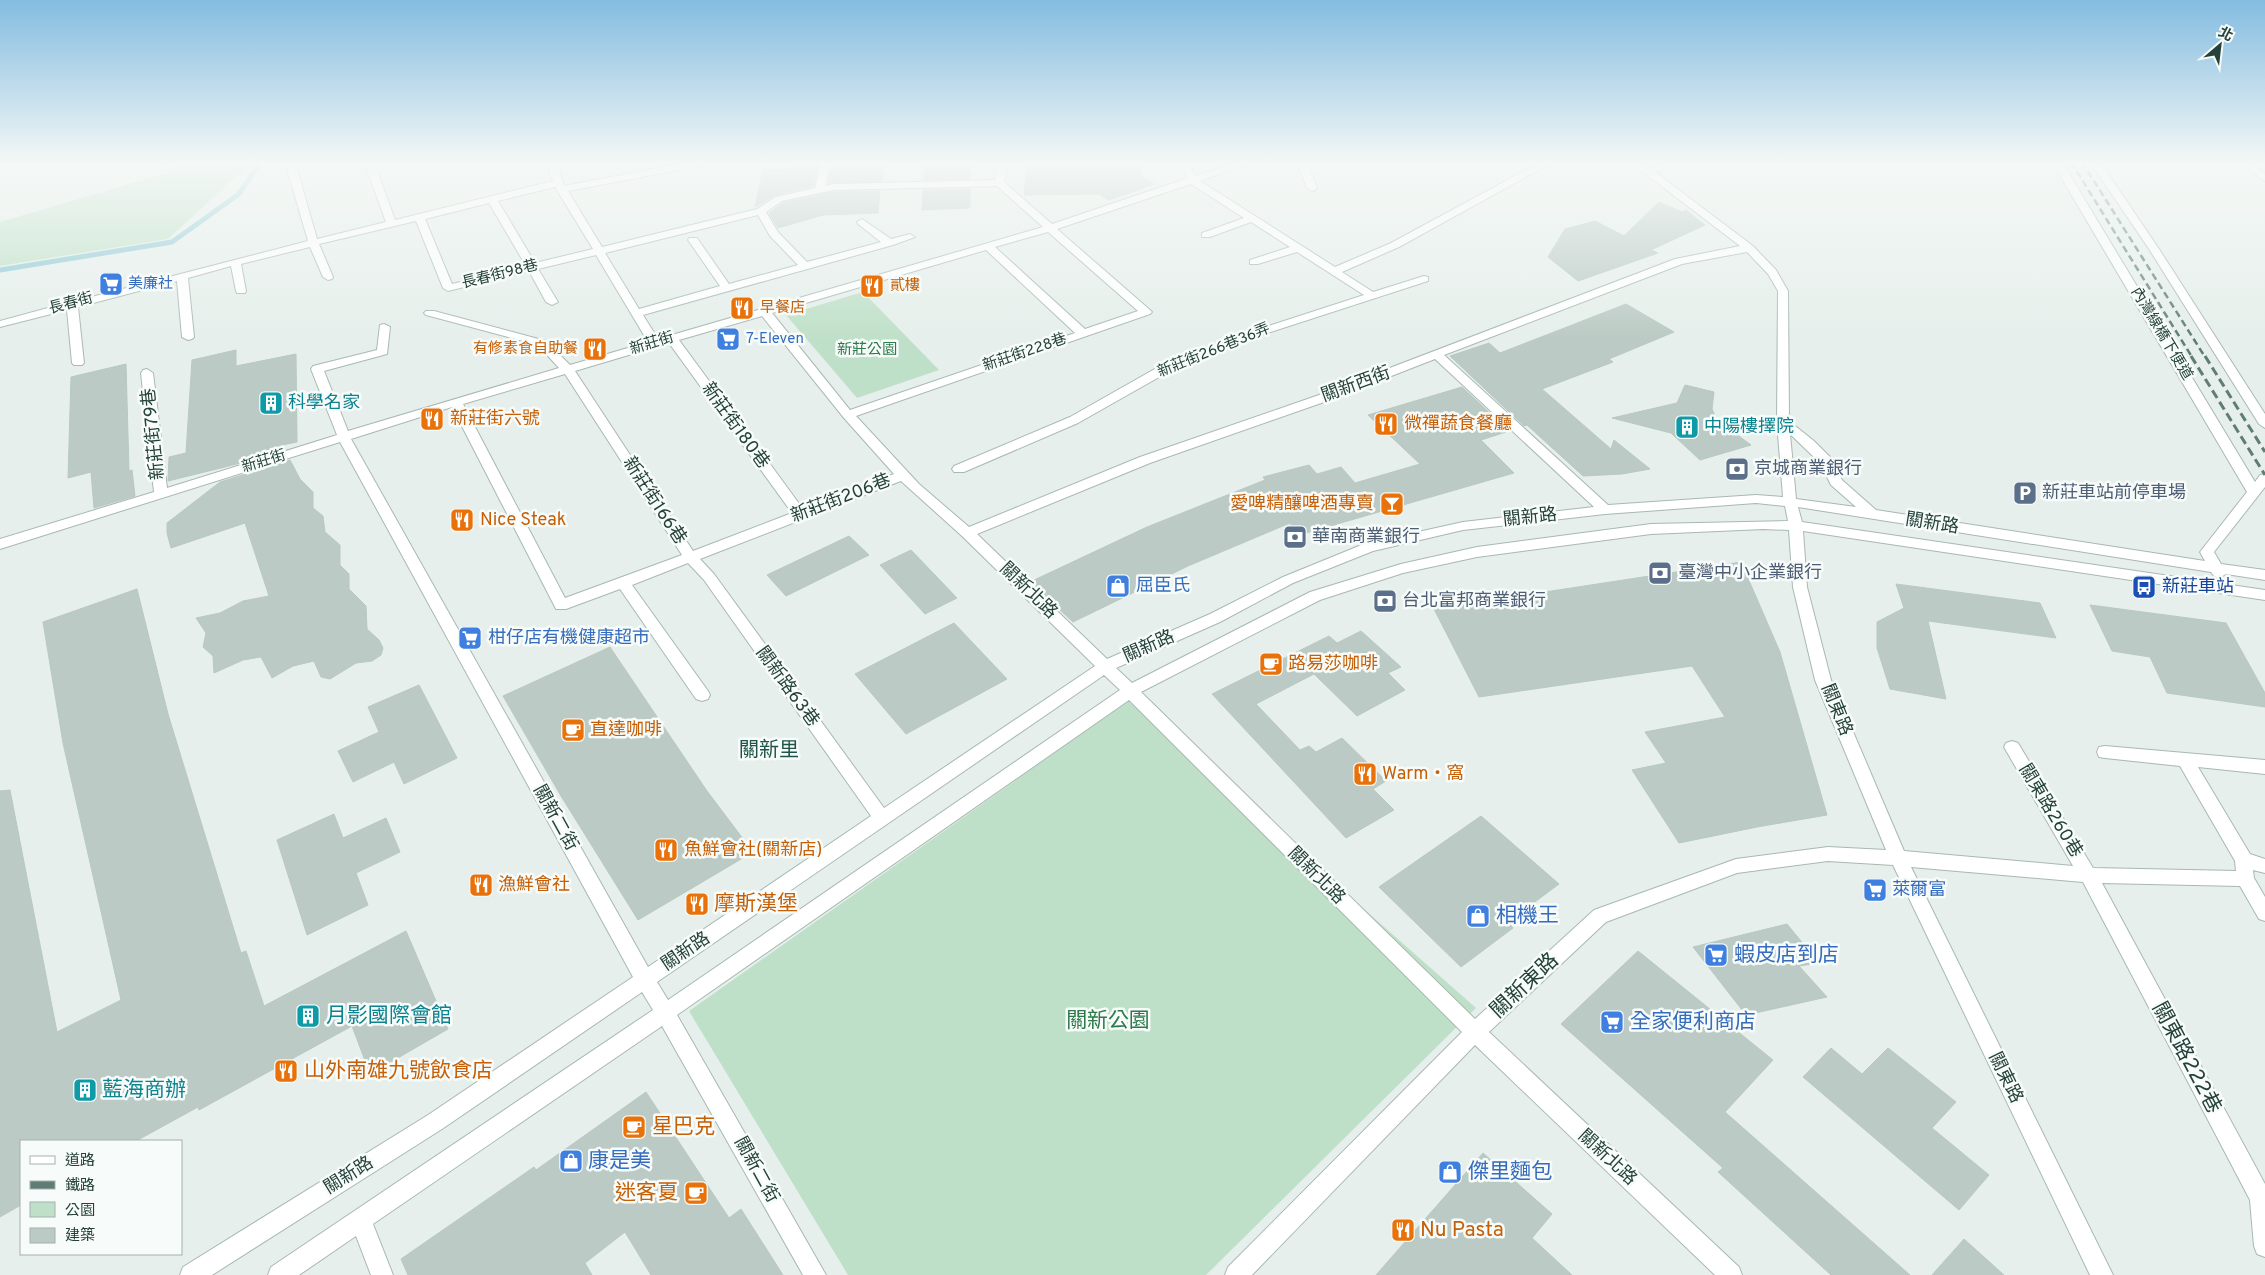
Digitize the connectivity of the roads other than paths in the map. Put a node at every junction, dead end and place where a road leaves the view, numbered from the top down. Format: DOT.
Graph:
graph roads {
  1 [pos="307,222"];
  2 [pos="397,222"];
  3 [pos="421,222"];
  4 [pos="505,222"];
  5 [pos="581,222"];
  6 [pos="722,222"];
  7 [pos="767,222"];
  8 [pos="862,222"];
  9 [pos="1043,222"];
  10 [pos="1070,222"];
  11 [pos="1243,222"];
  12 [pos="1257,222"];
  13 [pos="1438,222"];
  14 [pos="1713,222"];
  15 [pos="2093,222"];
  16 [pos="2135,222"];
  17 [pos="391,223"];
  18 [pos="1050,228"];
  19 [pos="1206,235"];
  20 [pos="910,237"];
  21 [pos="693,240"];
  22 [pos="313,242"];
  23 [pos="889,243"];
  24 [pos="988,246"];
  25 [pos="1298,248"];
  26 [pos="1749,248"];
  27 [pos="599,251"];
  28 [pos="235,262"];
  29 [pos="1254,262"];
  30 [pos="805,266"];
  31 [pos="532,268"];
  32 [pos="1334,271"];
  33 [pos="182,276"];
  34 [pos="328,277"];
  35 [pos="1424,279"];
  36 [pos="726,288"];
  37 [pos="241,291"];
  38 [pos="1371,295"];
  39 [pos="552,302"];
  40 [pos="72,303"];
  41 [pos="764,311"];
  42 [pos="430,313"];
  43 [pos="636,313"];
  44 [pos="0,324"];
  45 [pos="384,327"];
  46 [pos="1082,333"];
  47 [pos="188,337"];
  48 [pos="671,338"];
  49 [pos="654,343"];
  50 [pos="1436,355"];
  51 [pos="78,363"];
  52 [pos="568,370"];
  53 [pos="147,373"];
  54 [pos="456,402"];
  55 [pos="848,415"];
  56 [pos="1783,422"];
  57 [pos="2265,424"];
  58 [pos="344,437"];
  59 [pos="958,469"];
  60 [pos="903,475"];
  61 [pos="2265,478"];
  62 [pos="2254,492"];
  63 [pos="161,494"];
  64 [pos="1790,502"];
  65 [pos="1605,510"];
  66 [pos="800,514"];
  67 [pos="1874,515"];
  68 [pos="1796,526"];
  69 [pos="967,533"];
  70 [pos="0,544"];
  71 [pos="690,557"];
  72 [pos="2216,568"];
  73 [pos="2265,575"];
  74 [pos="623,583"];
  75 [pos="2228,590"];
  76 [pos="2265,596"];
  77 [pos="1106,666"];
  78 [pos="1130,691"];
  79 [pos="702,695"];
  80 [pos="2012,747"];
  81 [pos="2105,752"];
  82 [pos="2184,760"];
  83 [pos="2265,767"];
  84 [pos="882,818"];
  85 [pos="1898,858"];
  86 [pos="2244,860"];
  87 [pos="2265,866"];
  88 [pos="2088,875"];
  89 [pos="2246,878"];
  90 [pos="2265,913"];
  91 [pos="645,980"];
  92 [pos="666,1012"];
  93 [pos="1475,1032"];
  94 [pos="360,1219"];
  95 [pos="2265,1246"];
  96 [pos="190,1275"];
  97 [pos="279,1275"];
  98 [pos="382,1275"];
  99 [pos="815,1275"];
  100 [pos="1236,1275"];
  101 [pos="1732,1275"];
  102 [pos="2102,1275"];
  1 -- 22 [label="street"];
  2 -- 17 [label="street, 長春街"];
  3 -- 31 [label="street, 長春街98巷"];
  4 -- 31 [label="street"];
  5 -- 27 [label="street"];
  6 -- 27 [label="street, 長春街98巷"];
  7 -- 30 [label="street"];
  8 -- 23 [label="street"];
  9 -- 18 [label="street"];
  10 -- 18 [label="street, 新莊街"];
  11 -- 19 [label="street"];
  12 -- 25 [label="street"];
  13 -- 32 [label="street"];
  14 -- 26 [label="street, 關東路"];
  15 -- 62 [label="street, 內灣線橋下便道"];
  16 -- 57 [label="street"];
  17 -- 22 [label="street, 長春街"];
  18 -- 24 [label="street, 新莊街"];
  18 -- 46 [label="street"];
  20 -- 23 [label="street"];
  21 -- 36 [label="street"];
  22 -- 28 [label="street, 長春街"];
  22 -- 34 [label="street"];
  23 -- 30 [label="street"];
  24 -- 41 [label="street, 新莊街"];
  24 -- 46 [label="street, 新莊街228巷"];
  25 -- 29 [label="street"];
  25 -- 32 [label="street"];
  26 -- 50 [label="street, 關新西街"];
  26 -- 56 [label="street, 關東路"];
  27 -- 31 [label="street, 長春街98巷"];
  27 -- 43 [label="street"];
  28 -- 33 [label="street, 長春街"];
  28 -- 37 [label="street"];
  30 -- 36 [label="street"];
  31 -- 39 [label="street"];
  32 -- 38 [label="street"];
  33 -- 40 [label="street, 長春街"];
  33 -- 47 [label="street"];
  35 -- 38 [label="street, 新莊街266巷36弄"];
  36 -- 43 [label="street"];
  38 -- 59 [label="street, 新莊街266巷36弄"];
  40 -- 44 [label="street, 長春街"];
  40 -- 51 [label="street"];
  41 -- 48 [label="street, 新莊街"];
  41 -- 55 [label="street, 新莊街206巷"];
  42 -- 52 [label="street, 新莊街166巷"];
  43 -- 49 [label="street"];
  45 -- 58 [label="street, 關新二街"];
  46 -- 55 [label="street, 新莊街228巷"];
  48 -- 49 [label="street, 新莊街"];
  48 -- 66 [label="street, 新莊街180巷"];
  49 -- 52 [label="street, 新莊街"];
  50 -- 65 [label="street"];
  50 -- 69 [label="street, 關新西街"];
  52 -- 54 [label="street, 新莊街"];
  52 -- 71 [label="street, 新莊街166巷"];
  53 -- 63 [label="street, 新莊街79巷"];
  54 -- 58 [label="street, 新莊街"];
  54 -- 74 [label="street, 新莊街166巷"];
  55 -- 60 [label="street, 新莊街206巷"];
  56 -- 64 [label="street, 關東路"];
  56 -- 67 [label="street"];
  58 -- 63 [label="street, 新莊街"];
  58 -- 91 [label="street, 關新二街"];
  60 -- 66 [label="street, 新莊街206巷"];
  60 -- 69 [label="street, 關新北路"];
  61 -- 62 [label="street"];
  62 -- 72 [label="street"];
  63 -- 70 [label="street, 新莊街"];
  64 -- 65 [label="street, 關新路"];
  64 -- 67 [label="street, 關新路"];
  64 -- 68 [label="street, 關東路"];
  65 -- 77 [label="street, 關新路"];
  66 -- 71 [label="street, 新莊街206巷"];
  67 -- 72 [label="street, 關新路"];
  68 -- 75 [label="street, 關新路"];
  68 -- 78 [label="street, 關新路"];
  68 -- 85 [label="street, 關東路"];
  69 -- 77 [label="street, 關新北路"];
  71 -- 74 [label="street, 新莊街166巷"];
  71 -- 84 [label="street, 關新路63巷"];
  72 -- 73 [label="street, 關新路"];
  72 -- 75 [label="street"];
  74 -- 79 [label="street"];
  75 -- 76 [label="street, 關新路"];
  77 -- 78 [label="street, 關新北路"];
  77 -- 84 [label="street, 關新路"];
  78 -- 92 [label="street, 關新路"];
  78 -- 93 [label="street, 關新北路"];
  80 -- 88 [label="street, 關東路260巷"];
  81 -- 82 [label="street"];
  82 -- 83 [label="street"];
  82 -- 86 [label="street"];
  84 -- 91 [label="street, 關新路"];
  85 -- 88 [label="street, 關新東路"];
  85 -- 93 [label="street, 關新東路"];
  85 -- 102 [label="street, 關東路"];
  86 -- 87 [label="street"];
  86 -- 89 [label="street"];
  88 -- 89 [label="street, 關新東路"];
  88 -- 95 [label="street, 關東路222巷"];
  89 -- 90 [label="street"];
  91 -- 92 [label="street, 關新二街"];
  91 -- 96 [label="street, 關新路"];
  92 -- 94 [label="street, 關新路"];
  92 -- 99 [label="street, 關新二街"];
  93 -- 100 [label="street, 關新東路"];
  93 -- 101 [label="street, 關新北路"];
  94 -- 97 [label="street, 關新路"];
  94 -- 98 [label="street"];
}
